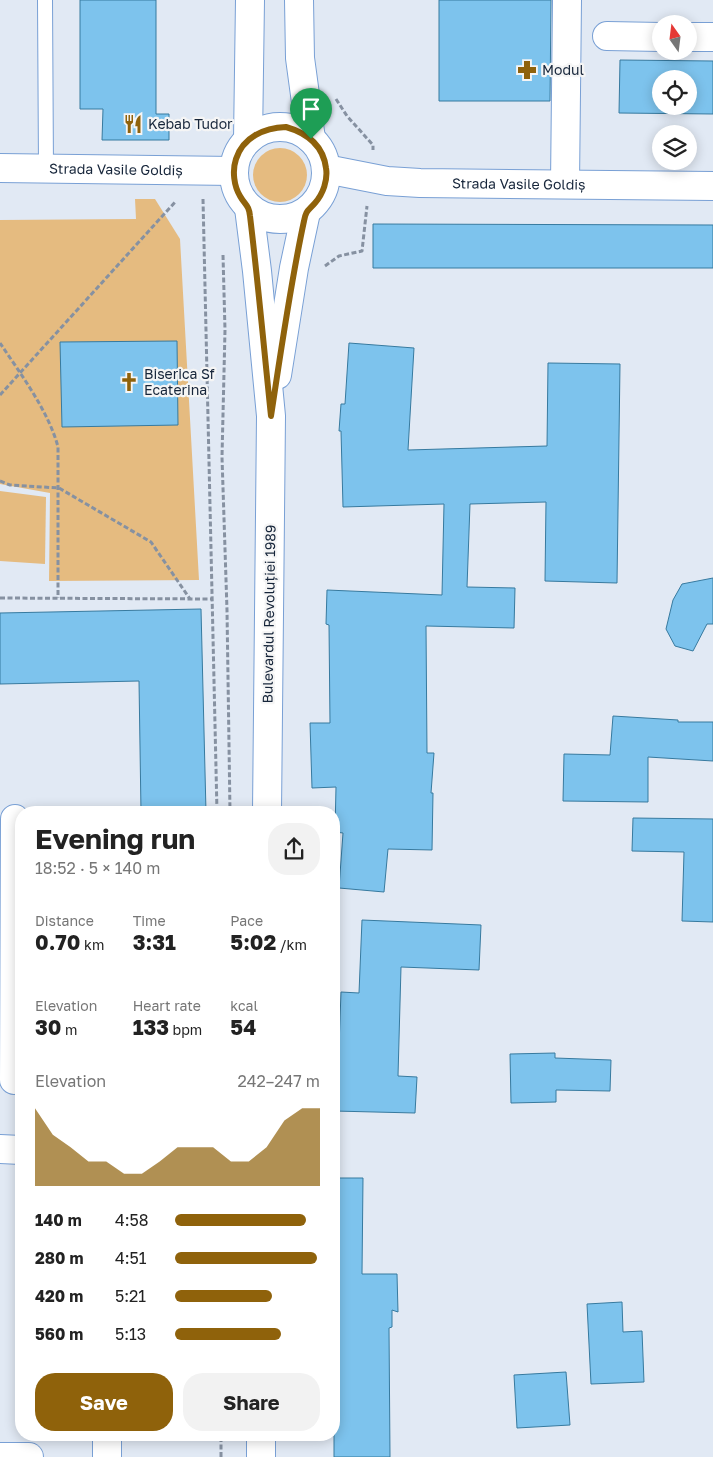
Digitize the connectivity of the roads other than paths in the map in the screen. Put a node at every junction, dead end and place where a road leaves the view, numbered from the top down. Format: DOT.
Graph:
graph roads {
  1 [pos="45,0"];
  2 [pos="250,0"];
  3 [pos="300,0"];
  4 [pos="567,0"];
  5 [pos="607,36"];
  6 [pos="652,37"];
  7 [pos="698,37"];
  8 [pos="713,37"];
  9 [pos="311,139"];
  10 [pos="248,140"];
  11 [pos="0,168"];
  12 [pos="46,169"];
  13 [pos="326,169"];
  14 [pos="234,171"];
  15 [pos="565,184"];
  16 [pos="713,186"];
  17 [pos="249,208"];
  18 [pos="306,212"];
  19 [pos="271,416"];
  20 [pos="267,806"];
  21 [pos="12,819"];
  22 [pos="14,1080"];
  23 [pos="0,1149"];
  24 [pos="15,1150"];
  25 [pos="107,1441"];
  26 [pos="261,1441"];
  27 [pos="0,1456"];
  28 [pos="29,1457"];
  29 [pos="107,1457"];
  30 [pos="261,1457"];
  1 -- 12 [label="lane"];
  2 -- 10 [label="main road"];
  3 -- 9 [label="main road"];
  4 -- 15 [label="main road"];
  5 -- 6 [label="main road"];
  7 -- 8 [label="main road"];
  9 -- 10 [label="main road"];
  9 -- 13 [label="main road"];
  10 -- 14 [label="main road"];
  11 -- 12 [label="main road, Strada Vasile Goldiș"];
  12 -- 14 [label="main road, Strada Vasile Goldiș"];
  13 -- 15 [label="main road, Strada Vasile Goldiș"];
  13 -- 18 [label="main road"];
  14 -- 17 [label="main road"];
  15 -- 16 [label="main road, Strada Vasile Goldiș"];
  17 -- 18 [label="main road"];
  17 -- 19 [label="main road, Bulevardul Revoluției 1989"];
  18 -- 19 [label="main road, Bulevardul Revoluției 1989"];
  19 -- 20 [label="main road, Bulevardul Revoluției 1989"];
  21 -- 22 [label="main road"];
  23 -- 24 [label="main road"];
  25 -- 29 [label="main road"];
  26 -- 30 [label="main road"];
  27 -- 28 [label="main road"];
}
